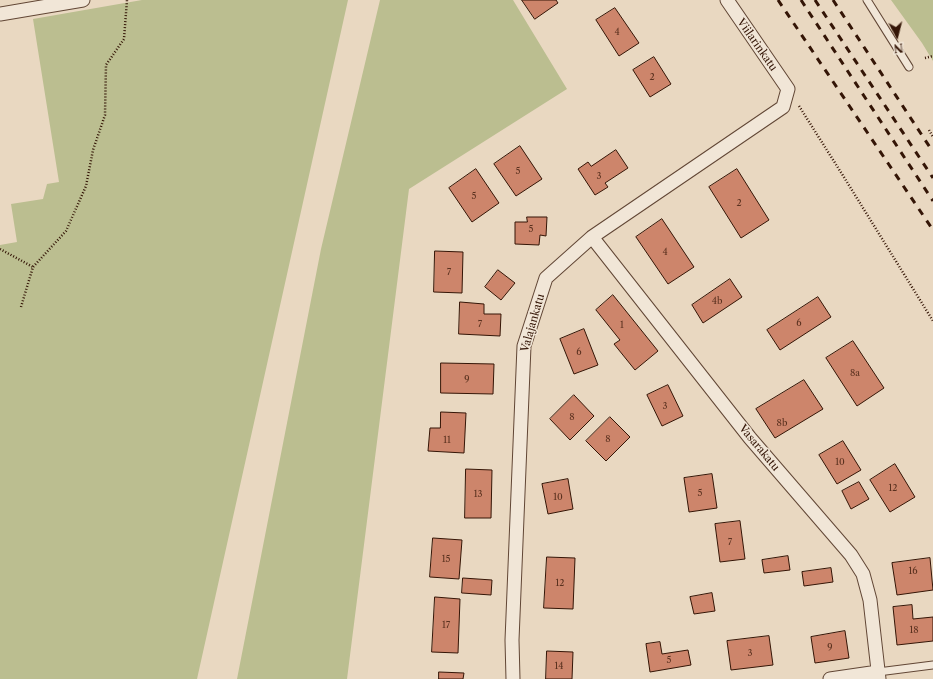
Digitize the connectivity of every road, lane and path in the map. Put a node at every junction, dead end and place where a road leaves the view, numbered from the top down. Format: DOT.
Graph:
graph roads {
  1 [pos="83,0"];
  2 [pos="127,0"];
  3 [pos="727,0"];
  4 [pos="867,0"];
  5 [pos="0,14"];
  6 [pos="933,56"];
  7 [pos="925,58"];
  8 [pos="909,67"];
  9 [pos="788,89"];
  10 [pos="929,130"];
  11 [pos="933,136"];
  12 [pos="592,237"];
  13 [pos="0,249"];
  14 [pos="33,267"];
  15 [pos="21,307"];
  16 [pos="933,321"];
  17 [pos="933,665"];
  18 [pos="878,676"];
  19 [pos="513,679"];
  20 [pos="830,679"];
  1 -- 5 [label="street"];
  2 -- 14 [label="path"];
  3 -- 9 [label="street, Viilarinkatu"];
  4 -- 8 [label="lane"];
  6 -- 7 [label="path"];
  9 -- 12 [label="street, Valajankatu"];
  9 -- 16 [label="path"];
  10 -- 11 [label="path"];
  12 -- 18 [label="street, Vasarakatu"];
  12 -- 19 [label="street, Valajankatu"];
  13 -- 14 [label="path"];
  14 -- 15 [label="path"];
  17 -- 18 [label="lane"];
  18 -- 20 [label="street"];
}
